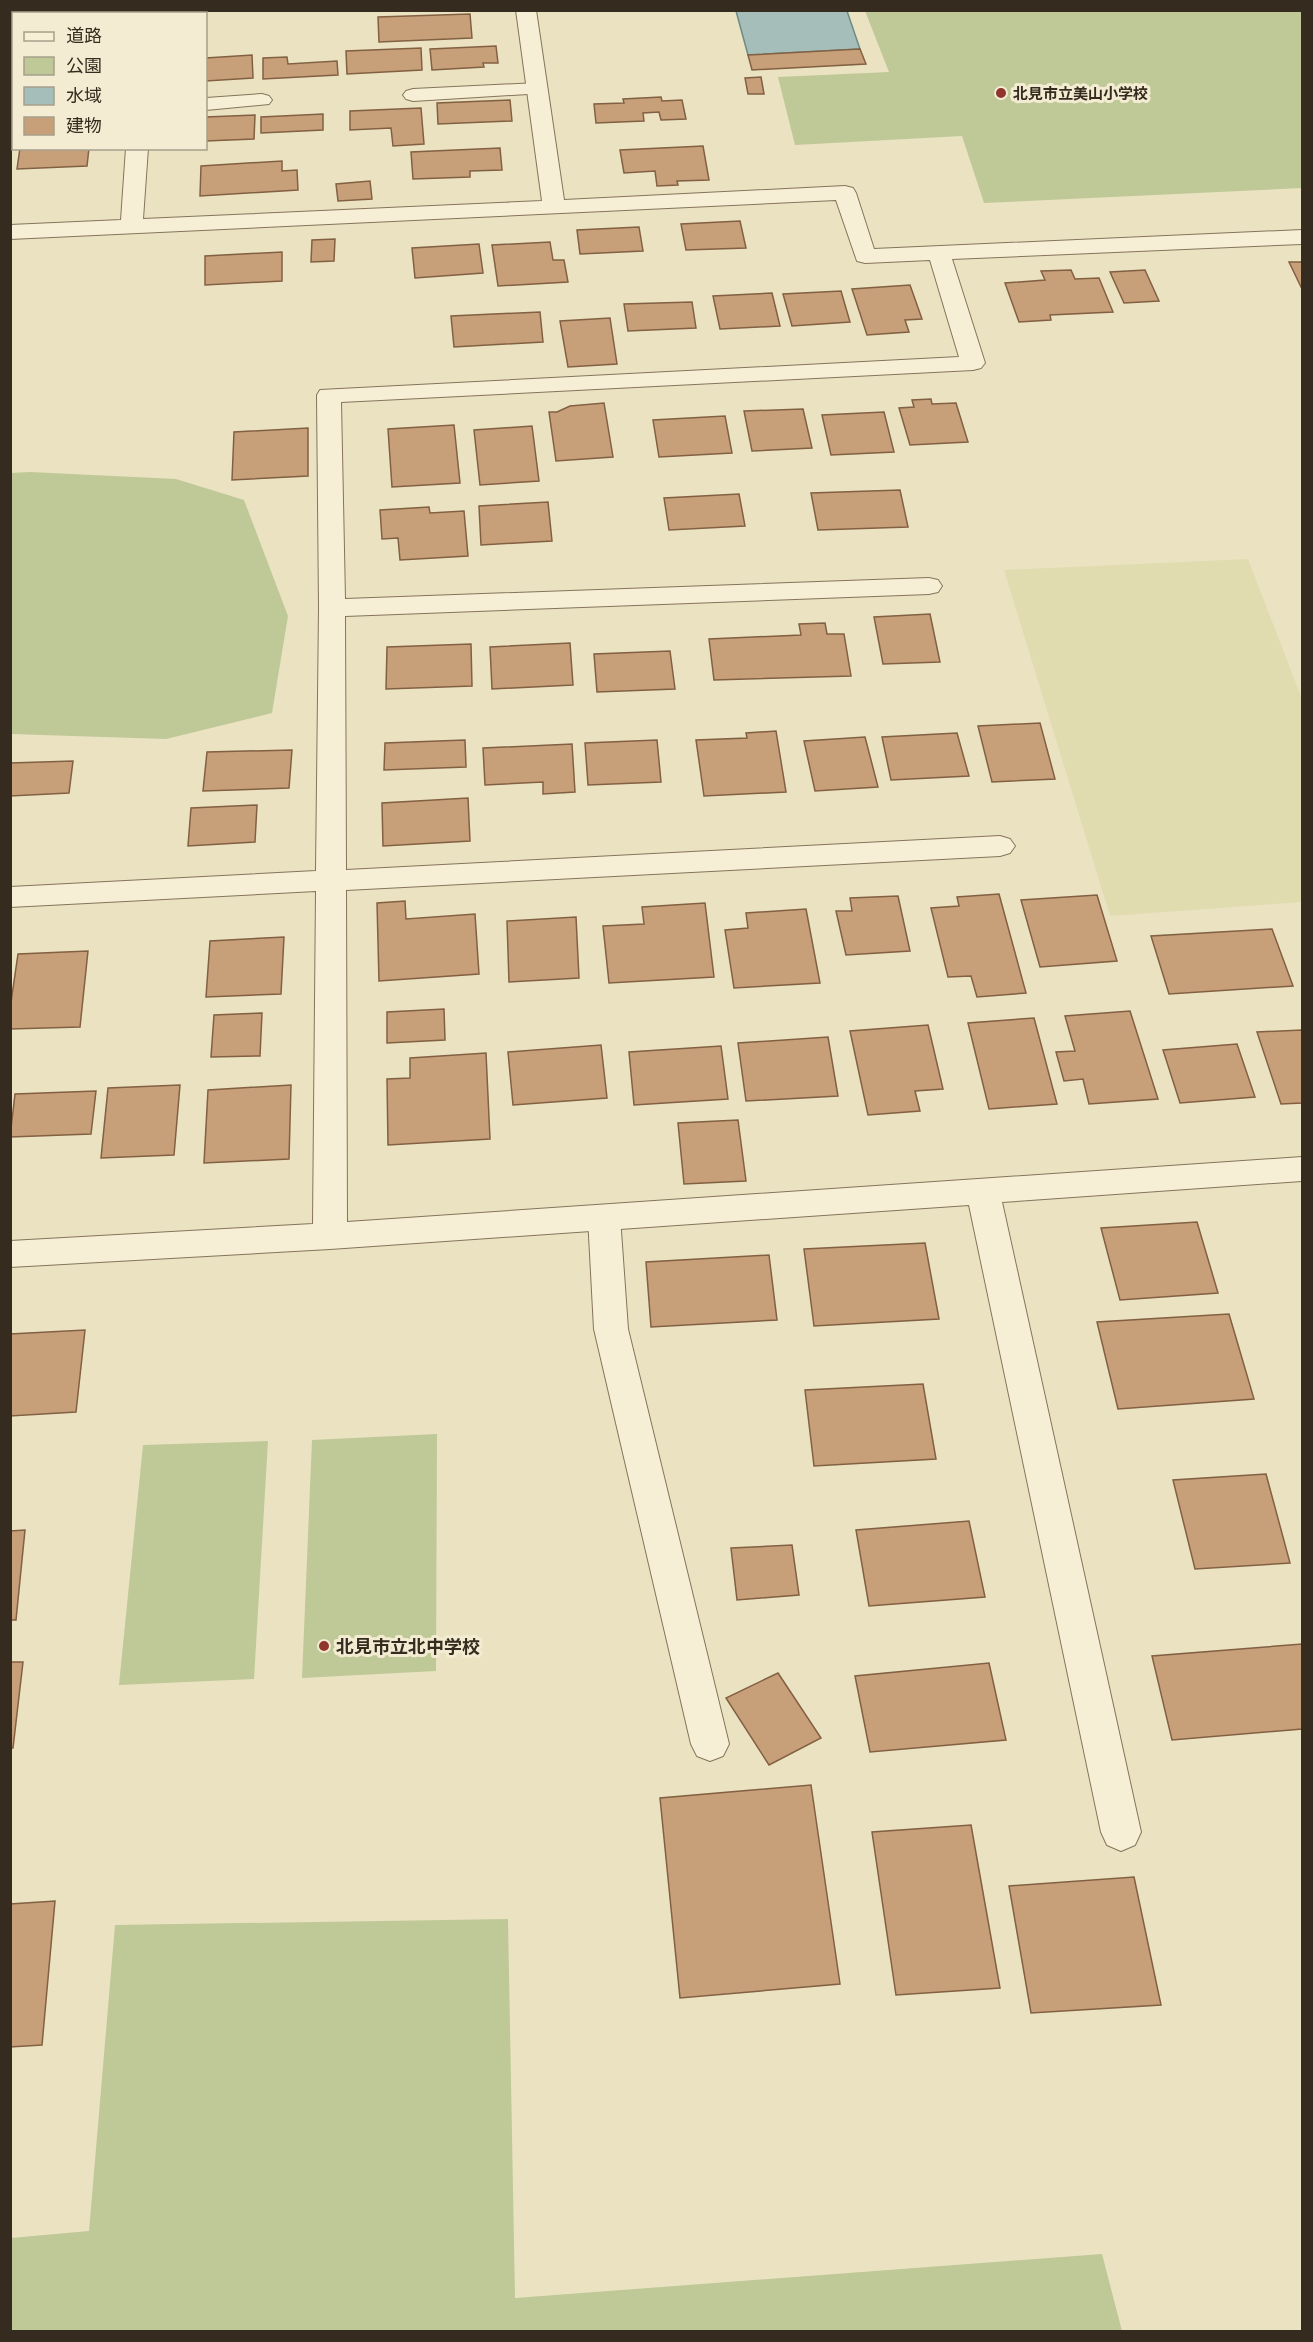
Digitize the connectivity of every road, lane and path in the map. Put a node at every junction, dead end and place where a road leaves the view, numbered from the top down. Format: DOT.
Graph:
graph roads {
  1 [pos="526,10"];
  2 [pos="537,89"];
  3 [pos="413,95"];
  4 [pos="262,100"];
  5 [pos="207,104"];
  6 [pos="137,150"];
  7 [pos="554,207"];
  8 [pos="132,225"];
  9 [pos="10,232"];
  10 [pos="1302,237"];
  11 [pos="939,253"];
  12 [pos="929,586"];
  13 [pos="332,608"];
  14 [pos="1000,846"];
  15 [pos="332,881"];
  16 [pos="10,897"];
  17 [pos="1302,1169"];
  18 [pos="983,1191"];
  19 [pos="604,1217"];
  20 [pos="330,1236"];
  21 [pos="10,1254"];
  22 [pos="710,1744"];
  23 [pos="1120,1832"];
  1 -- 2 [label="street"];
  2 -- 3 [label="lane"];
  2 -- 7 [label="street"];
  4 -- 5 [label="lane"];
  6 -- 8 [label="street"];
  7 -- 8 [label="street"];
  7 -- 11 [label="street"];
  8 -- 9 [label="street"];
  10 -- 11 [label="street"];
  11 -- 13 [label="street"];
  12 -- 13 [label="street"];
  13 -- 15 [label="street"];
  14 -- 15 [label="street"];
  15 -- 16 [label="street"];
  15 -- 20 [label="street"];
  17 -- 18 [label="street"];
  18 -- 19 [label="street"];
  18 -- 23 [label="street"];
  19 -- 20 [label="street"];
  19 -- 22 [label="lane"];
  20 -- 21 [label="street"];
}
